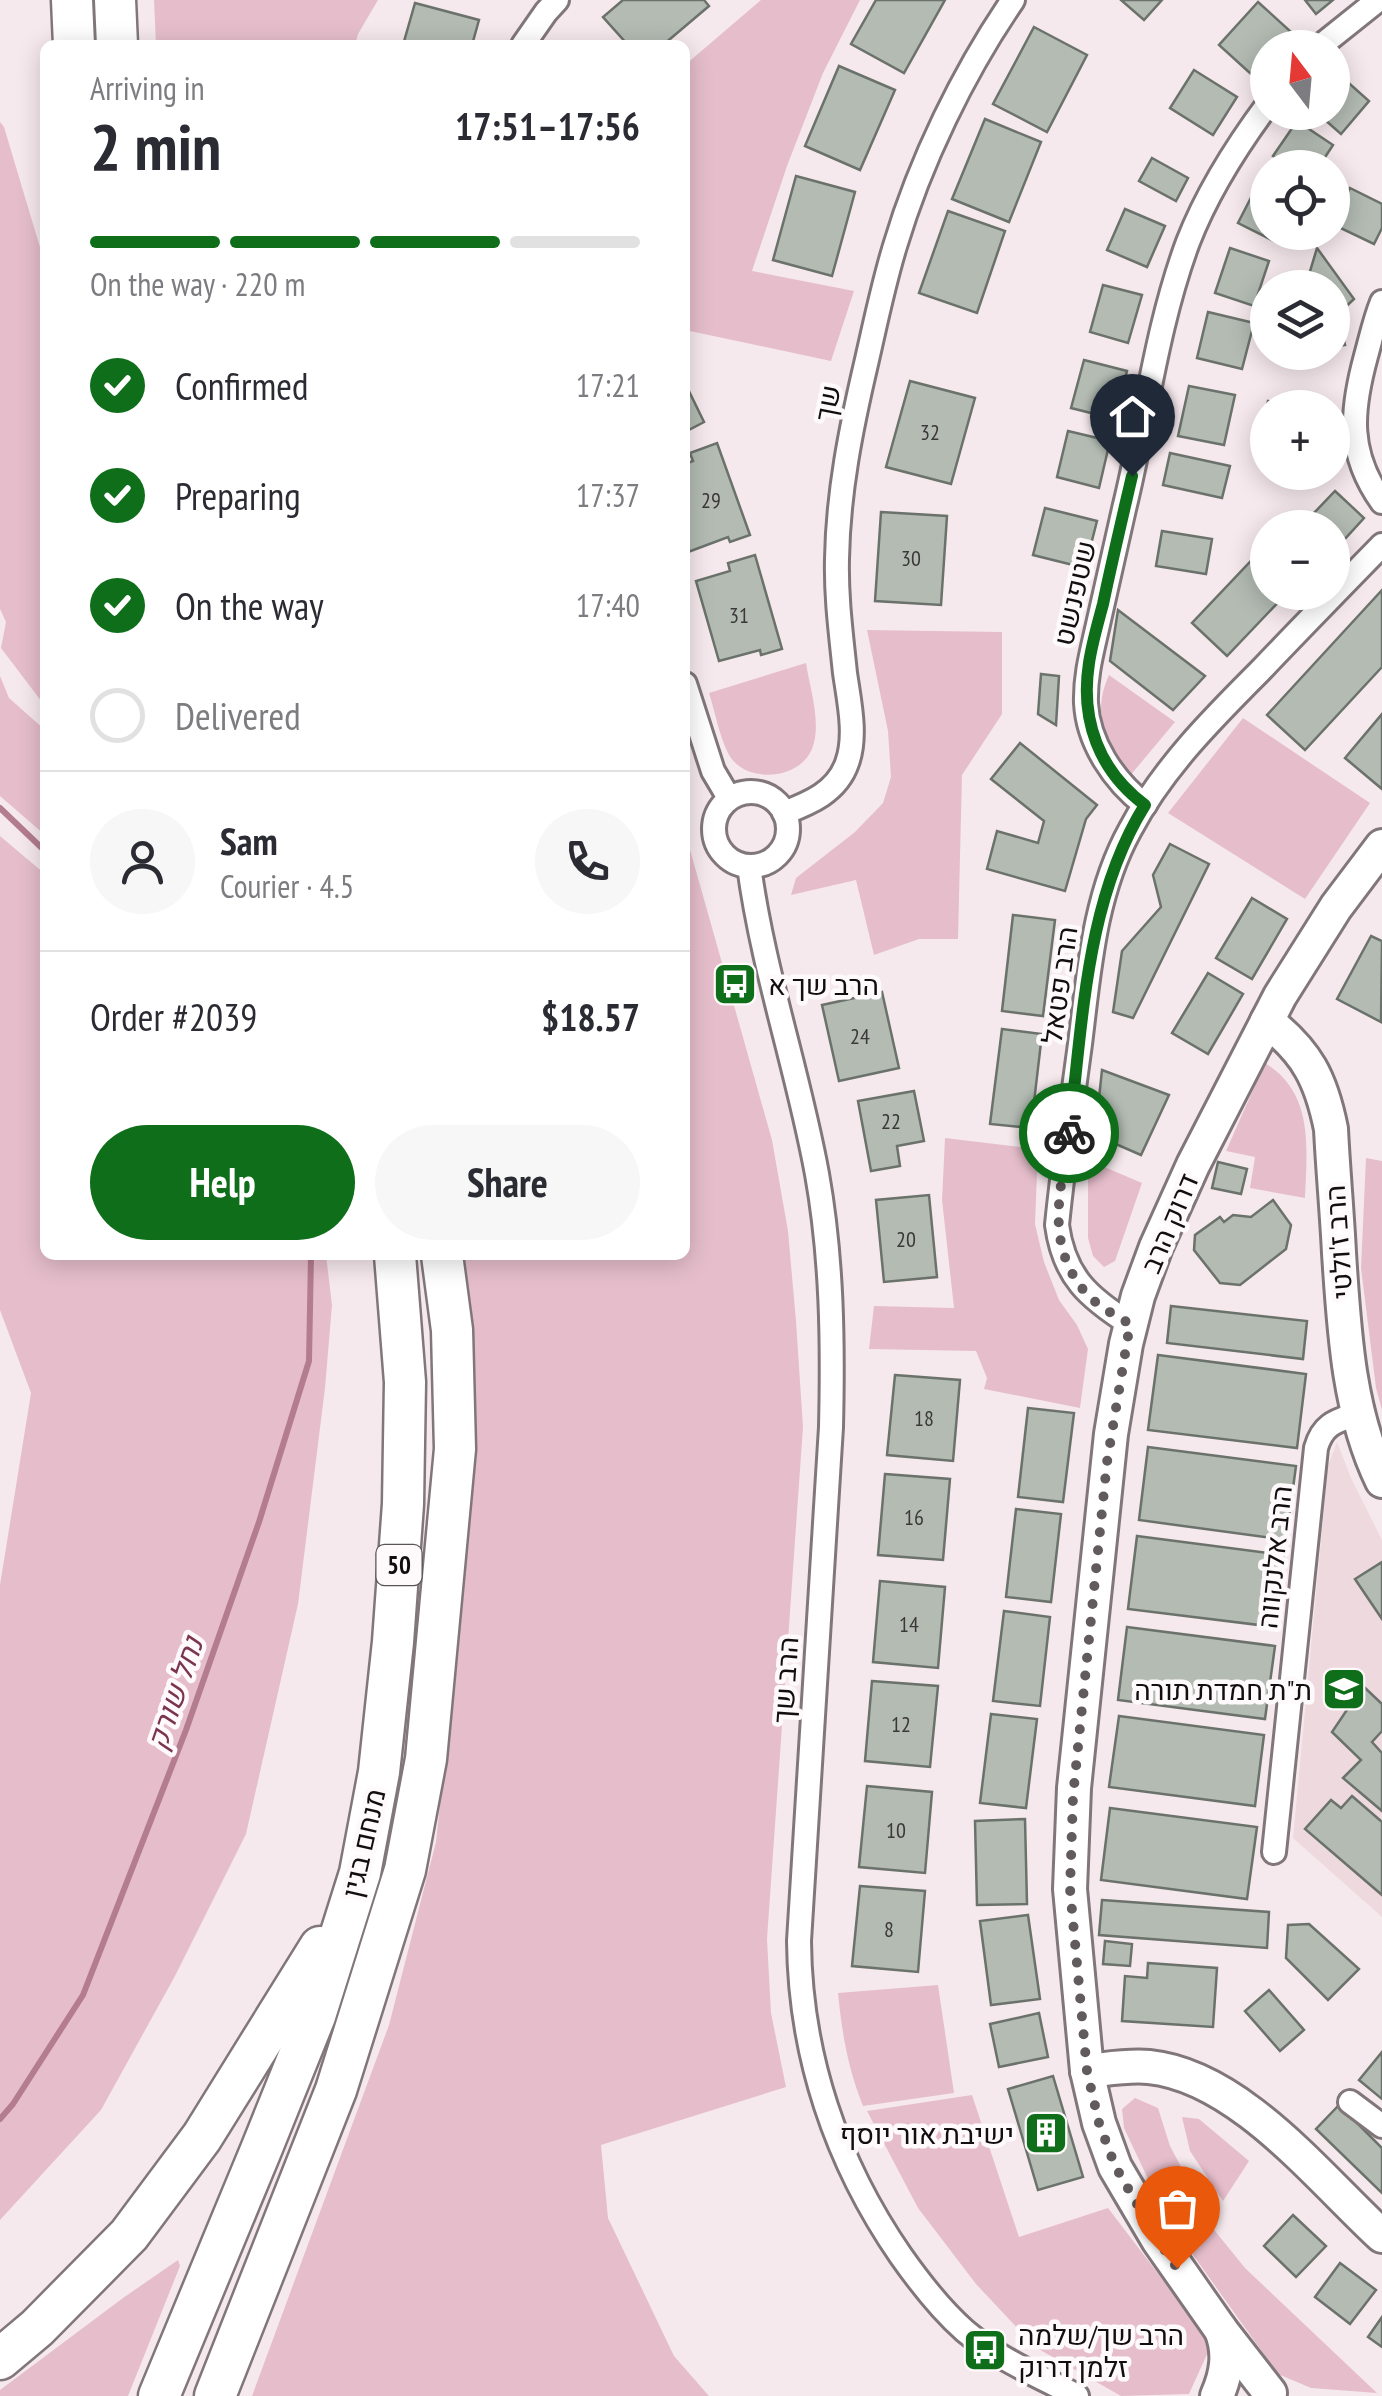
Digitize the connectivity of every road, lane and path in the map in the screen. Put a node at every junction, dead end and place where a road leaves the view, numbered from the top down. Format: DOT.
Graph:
graph roads {
  1 [pos="72,0"];
  2 [pos="115,0"];
  3 [pos="558,0"];
  4 [pos="1012,0"];
  5 [pos="1378,0"];
  6 [pos="1340,30"];
  7 [pos="74,40"];
  8 [pos="116,40"];
  9 [pos="526,40"];
  10 [pos="1251,130"];
  11 [pos="1382,302"];
  12 [pos="1382,502"];
  13 [pos="1382,545"];
  14 [pos="690,700"];
  15 [pos="730,798"];
  16 [pos="1145,805"];
  17 [pos="784,812"];
  18 [pos="1382,846"];
  19 [pos="750,866"];
  20 [pos="1267,1021"];
  21 [pos="396,1260"];
  22 [pos="443,1260"];
  23 [pos="1130,1324"];
  24 [pos="1359,1412"];
  25 [pos="1382,1481"];
  26 [pos="1274,1852"];
  27 [pos="360,1873"];
  28 [pos="1087,2071"];
  29 [pos="1350,2102"];
  30 [pos="1382,2126"];
  31 [pos="1382,2236"];
  32 [pos="1221,2330"];
  33 [pos="0,2359"];
  34 [pos="1272,2394"];
  35 [pos="158,2396"];
  36 [pos="214,2396"];
  37 [pos="1077,2396"];
  38 [pos="1218,2396"];
  1 -- 7 [label="highway"];
  2 -- 8 [label="highway"];
  3 -- 9 [label="street"];
  4 -- 17 [label="street, שך"];
  5 -- 6 [label="street"];
  10 -- 16 [label="street, שטפנשט"];
  11 -- 12 [label="street"];
  13 -- 16 [label="street, הרב פטאל"];
  14 -- 15 [label="street"];
  15 -- 17 [label="street"];
  15 -- 19 [label="street"];
  16 -- 23 [label="street, הרב פטאל"];
  17 -- 19 [label="street"];
  18 -- 20 [label="street, דרוק הרב"];
  19 -- 37 [label="street, הרב שך"];
  20 -- 23 [label="street, דרוק הרב"];
  20 -- 24 [label="street, הרב ז'ולטי"];
  21 -- 27 [label="highway, מנחם בגין / 50"];
  22 -- 36 [label="highway, מנחם בגין / 50"];
  23 -- 28 [label="street, דרוק הרב"];
  24 -- 25 [label="street, הרב ז'ולטי"];
  24 -- 26 [label="street, הרב אלנקווה"];
  27 -- 33 [label="highway"];
  27 -- 35 [label="highway, מנחם בגין / 50"];
  28 -- 31 [label="street"];
  28 -- 32 [label="street, דרוק הרב"];
  29 -- 30 [label="street"];
  32 -- 34 [label="street, דרוק הרב"];
  32 -- 38 [label="street"];
  34 -- 38 [label="street"];
}
